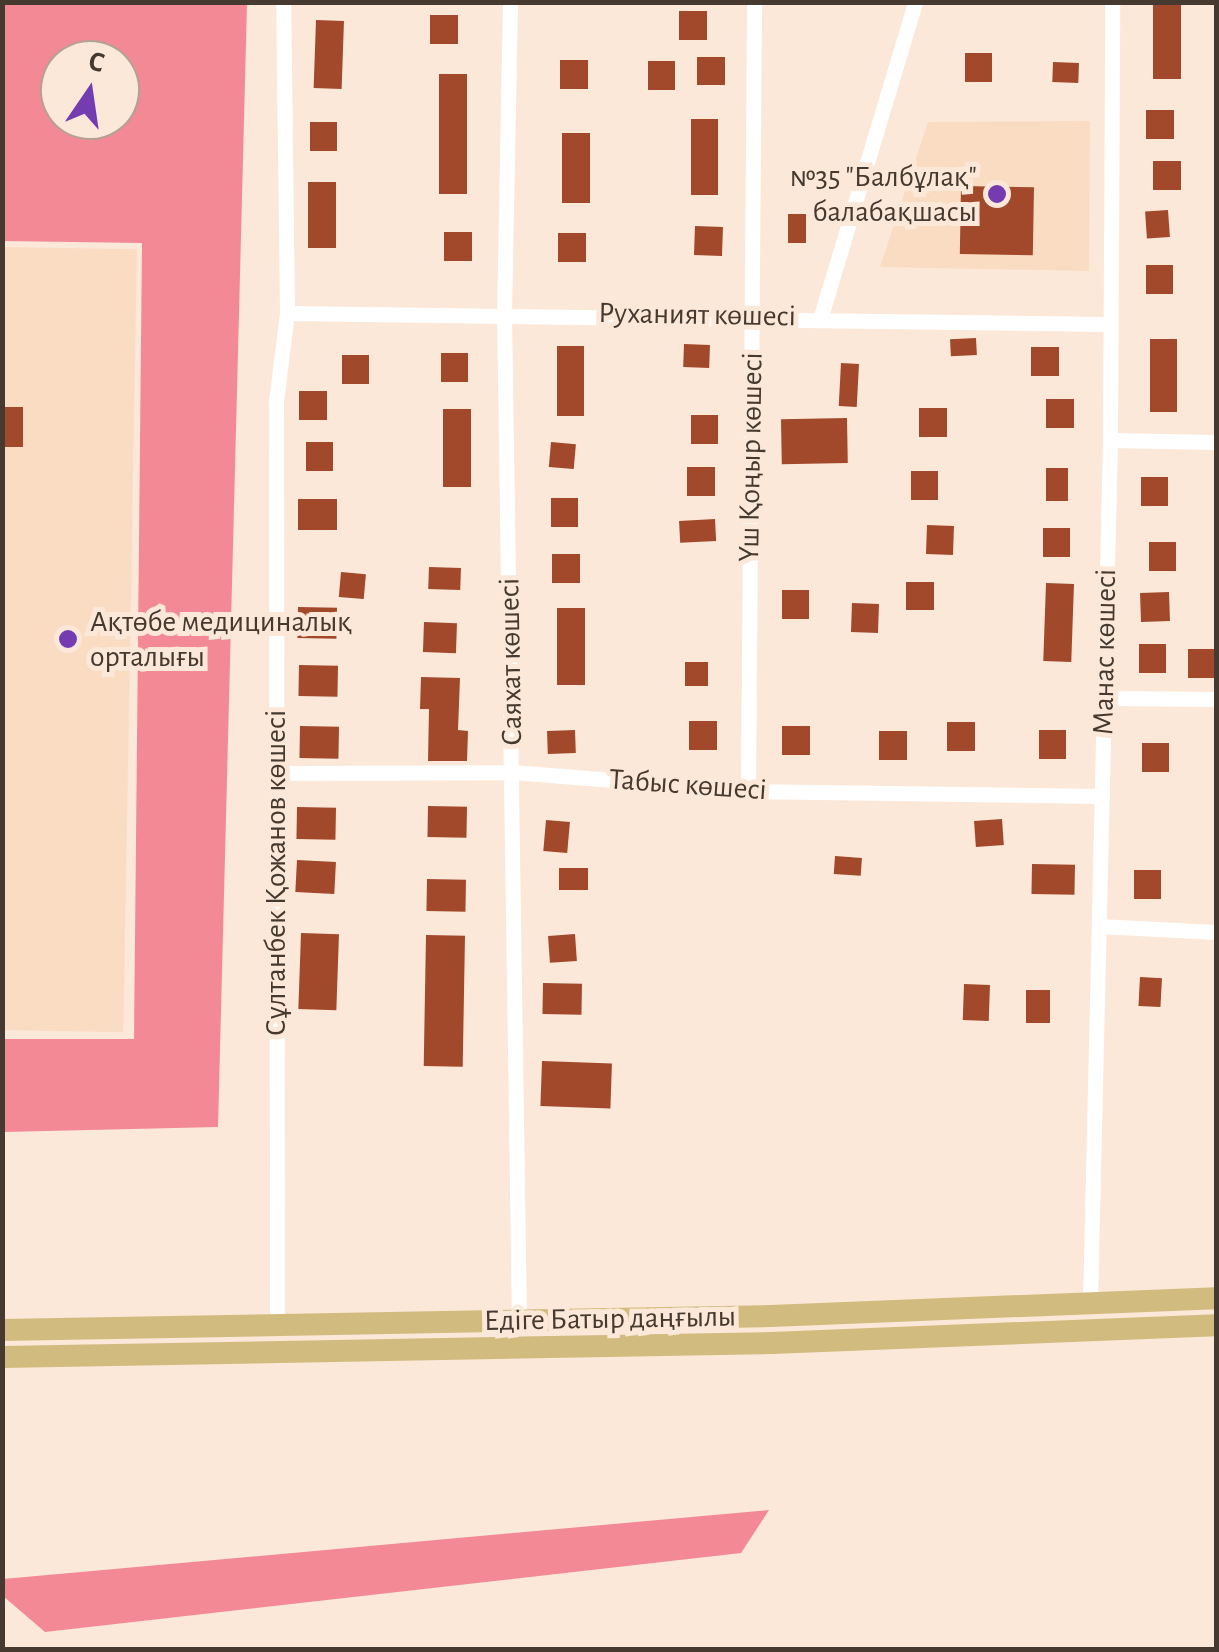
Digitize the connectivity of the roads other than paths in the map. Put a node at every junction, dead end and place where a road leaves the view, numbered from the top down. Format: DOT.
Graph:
graph roads {
  1 [pos="283,2"];
  2 [pos="510,2"];
  3 [pos="754,2"];
  4 [pos="915,2"];
  5 [pos="1112,2"];
  6 [pos="504,312"];
  7 [pos="287,313"];
  8 [pos="752,314"];
  9 [pos="821,316"];
  10 [pos="1106,324"];
  11 [pos="1110,440"];
  12 [pos="1216,442"];
  13 [pos="1104,698"];
  14 [pos="1216,699"];
  15 [pos="513,772"];
  16 [pos="275,773"];
  17 [pos="748,791"];
  18 [pos="1102,796"];
  19 [pos="1099,926"];
  20 [pos="1216,932"];
  21 [pos="1216,1298"];
  22 [pos="1090,1302"];
  23 [pos="519,1321"];
  24 [pos="277,1325"];
  25 [pos="1216,1325"];
  26 [pos="2,1330"];
  27 [pos="2,1357"];
  1 -- 7 [label="street, Сұлтанбек Қожанов көшесі"];
  2 -- 6 [label="street, Саяхат көшесі"];
  3 -- 8 [label="street, Үш Қоңыр көшесі"];
  4 -- 9 [label="street"];
  5 -- 10 [label="street, Манас көшесі"];
  6 -- 7 [label="street, Руханият көшесі"];
  6 -- 8 [label="street, Руханият көшесі"];
  6 -- 15 [label="street, Саяхат көшесі"];
  7 -- 16 [label="street, Сұлтанбек Қожанов көшесі"];
  8 -- 9 [label="street, Руханият көшесі"];
  8 -- 17 [label="street, Үш Қоңыр көшесі"];
  9 -- 10 [label="street, Руханият көшесі"];
  10 -- 11 [label="street, Манас көшесі"];
  11 -- 12 [label="street"];
  11 -- 13 [label="street, Манас көшесі"];
  13 -- 14 [label="street"];
  13 -- 18 [label="street, Манас көшесі"];
  15 -- 16 [label="street, Табыс көшесі"];
  15 -- 17 [label="street, Табыс көшесі"];
  15 -- 23 [label="street, Саяхат көшесі"];
  16 -- 24 [label="street, Сұлтанбек Қожанов көшесі"];
  17 -- 18 [label="street, Табыс көшесі"];
  18 -- 19 [label="street, Манас көшесі"];
  19 -- 20 [label="street"];
  19 -- 22 [label="street, Манас көшесі"];
  21 -- 22 [label="main road, Едіге Батыр даңғылы"];
  22 -- 23 [label="main road, Едіге Батыр даңғылы"];
  23 -- 24 [label="main road, Едіге Батыр даңғылы"];
  24 -- 26 [label="main road, Едіге Батыр даңғылы"];
  25 -- 27 [label="main road, Едіге Батыр даңғылы"];
}
